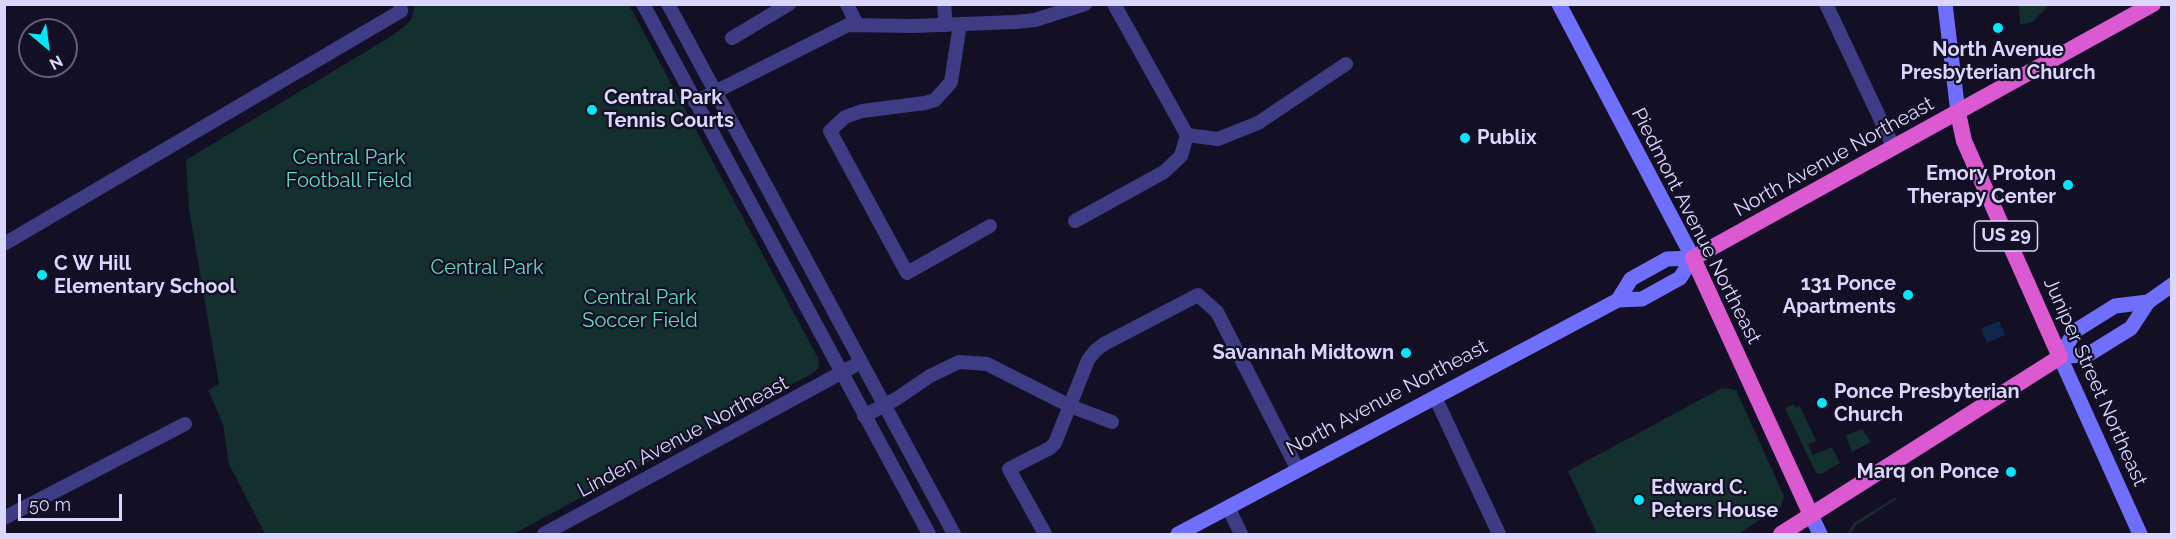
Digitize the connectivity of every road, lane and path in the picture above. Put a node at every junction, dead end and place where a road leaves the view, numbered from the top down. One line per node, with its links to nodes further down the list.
1 (400, 4): 24 (street)
2 (643, 4): 18 (street)
3 (668, 4): 17 (street)
4 (789, 4): 15 (street)
5 (847, 4): 13 (street)
6 (944, 4): 14 (street)
7 (1085, 4): 14 (street)
8 (1114, 4): 20 (street)
9 (1559, 4): 25 (main road, Piedmont Avenue Northeast)
10 (1826, 4): 21 (street)
11 (1945, 4): 19 (main road)
12 (2153, 4): 19 (highway, North Avenue Northeast)
13 (857, 25): 14 (street); 17 (street)
14 (953, 25): 23 (street)
15 (732, 38)
16 (1346, 64): 20 (street)
17 (715, 92): 18 (street); 30 (street)
18 (695, 102): 31 (street)
19 (1958, 113): 21 (highway, North Avenue Northeast); 29 (highway, Juniper Street Northeast / US 29)
20 (1187, 135): 22 (street)
21 (1894, 148): 25 (highway, North Avenue Northeast)
22 (1075, 221)
23 (990, 226)
24 (4, 244)
25 (1693, 258): 27 (main road, North Avenue Northeast); 27 (main road, North Avenue Northeast); 40 (highway, Piedmont Avenue Northeast)
26 (2172, 285): 28 (main road)
27 (1618, 300): 32 (main road, North Avenue Northeast)
28 (2148, 302): 29 (main road); 29 (main road)
29 (2060, 357): 40 (highway); 51 (main road, Juniper Street Northeast)
30 (861, 362): 31 (street, Linden Avenue Northeast); 33 (street)
31 (841, 373): 35 (street); 42 (street, Linden Avenue Northeast)
32 (1435, 397): 38 (main road, North Avenue Northeast); 48 (street)
33 (884, 406): 34 (street); 35 (street); 44 (street)
34 (1070, 406): 36 (street); 38 (street); 45 (street)
35 (864, 416): 43 (street)
36 (1112, 422)
37 (185, 424): 41 (street)
38 (1298, 470): 39 (main road, North Avenue Northeast)
39 (1228, 507): 46 (main road, North Avenue Northeast); 47 (street)
40 (1811, 515): 49 (highway); 50 (main road, Piedmont Avenue Northeast)
41 (4, 518)
42 (544, 534)
43 (929, 534)
44 (954, 534)
45 (1045, 534)
46 (1178, 534)
47 (1241, 534)
48 (1499, 534)
49 (1781, 534)
50 (1820, 534)
51 (2140, 534)

